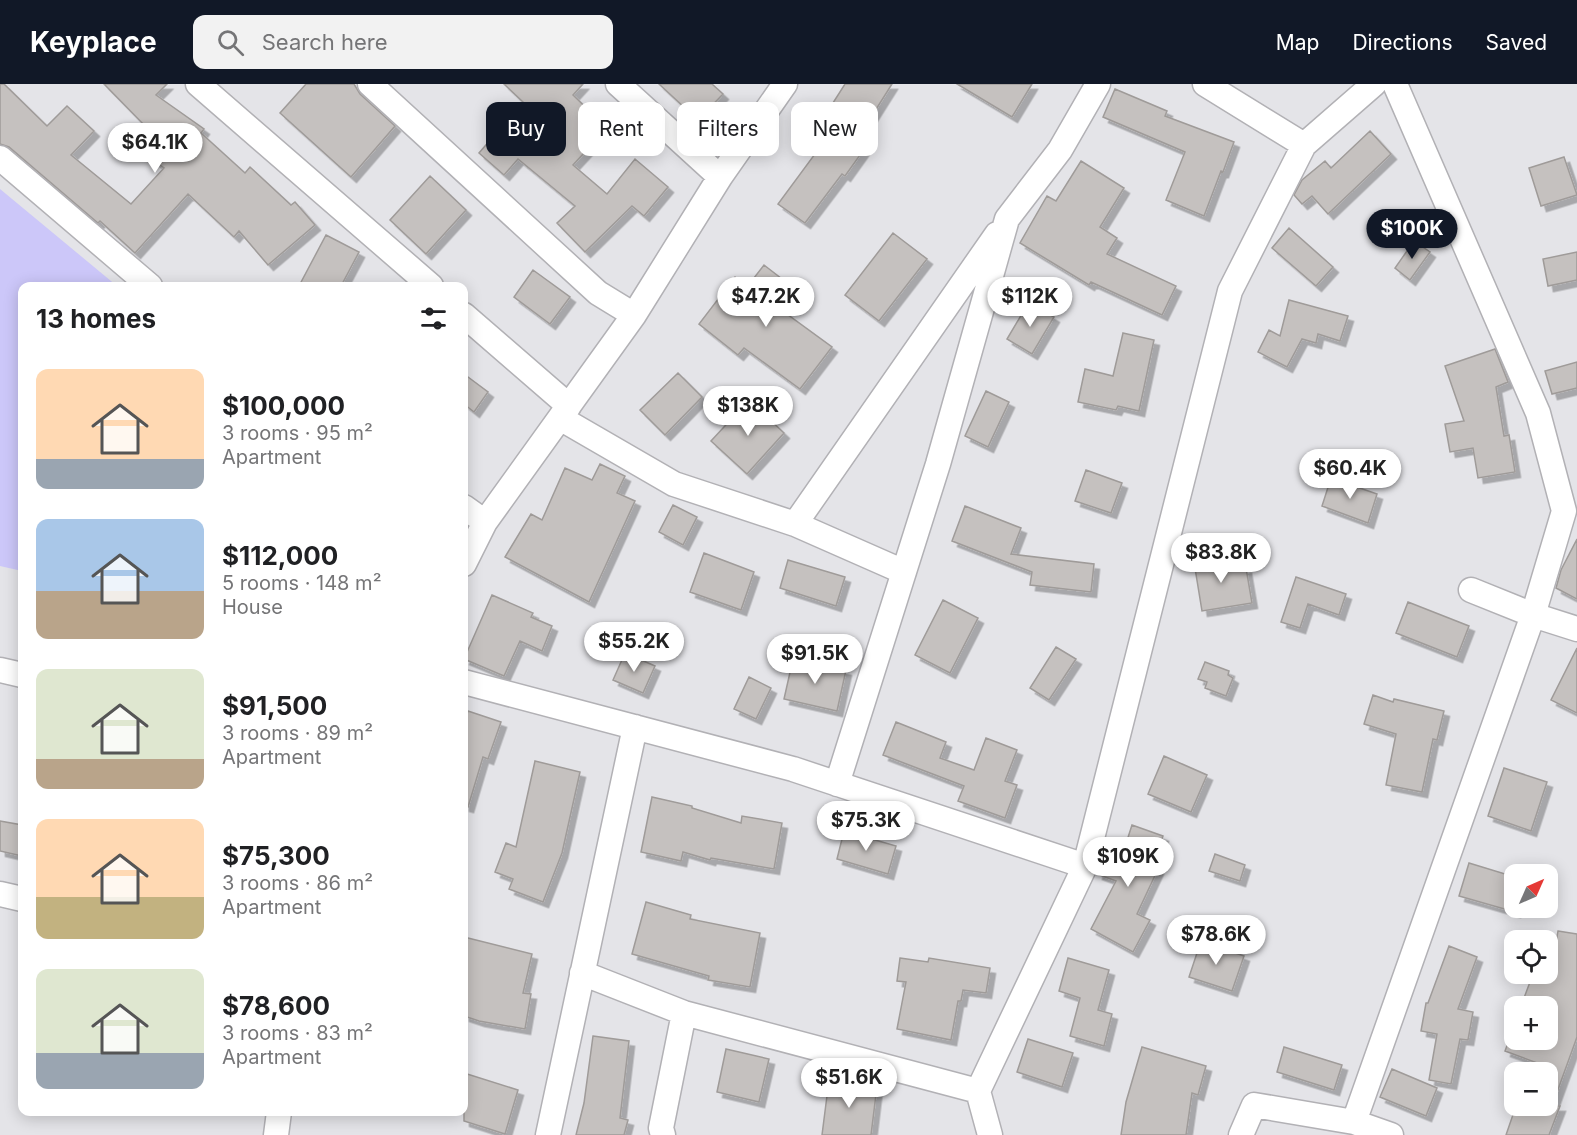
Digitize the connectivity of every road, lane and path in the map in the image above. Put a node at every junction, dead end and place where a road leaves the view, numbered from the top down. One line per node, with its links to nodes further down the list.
1 (198, 84): 14 (street)
2 (370, 84): 15 (street)
3 (618, 84): 11 (street)
4 (785, 84): 11 (street)
5 (1098, 84): 12 (street)
6 (1204, 84): 9 (street)
7 (1374, 84): 9 (street)
8 (1395, 84): 24 (street)
9 (1304, 145): 31 (street)
10 (0, 158): 13 (street)
11 (720, 177): 15 (street)
12 (1007, 219): 20 (street); 22 (street)
13 (145, 282)
14 (426, 282)
15 (634, 315): 17 (street)
16 (468, 319): 17 (street)
17 (565, 412): 19 (street); 20 (street)
18 (468, 510): 19 (street)
19 (485, 522): 21 (street)
20 (795, 524): 22 (street)
21 (468, 556)
22 (904, 572): 30 (street)
23 (1471, 590): 24 (street)
24 (1533, 615): 25 (street); 38 (street)
25 (1577, 629)
26 (0, 670): 27 (street)
27 (18, 674)
28 (468, 683): 29 (street)
29 (635, 727): 30 (street); 34 (street)
30 (837, 784): 31 (street)
31 (1085, 866): 36 (street)
32 (0, 894): 33 (street)
33 (18, 898)
34 (582, 973): 35 (street); 40 (street)
35 (684, 1013): 36 (street); 41 (street)
36 (978, 1091): 42 (street)
37 (278, 1116): 39 (street)
38 (1354, 1122): 43 (street); 44 (street)
39 (276, 1135)
40 (548, 1135)
41 (663, 1135)
42 (990, 1135)
43 (1241, 1135)
44 (1392, 1135)

